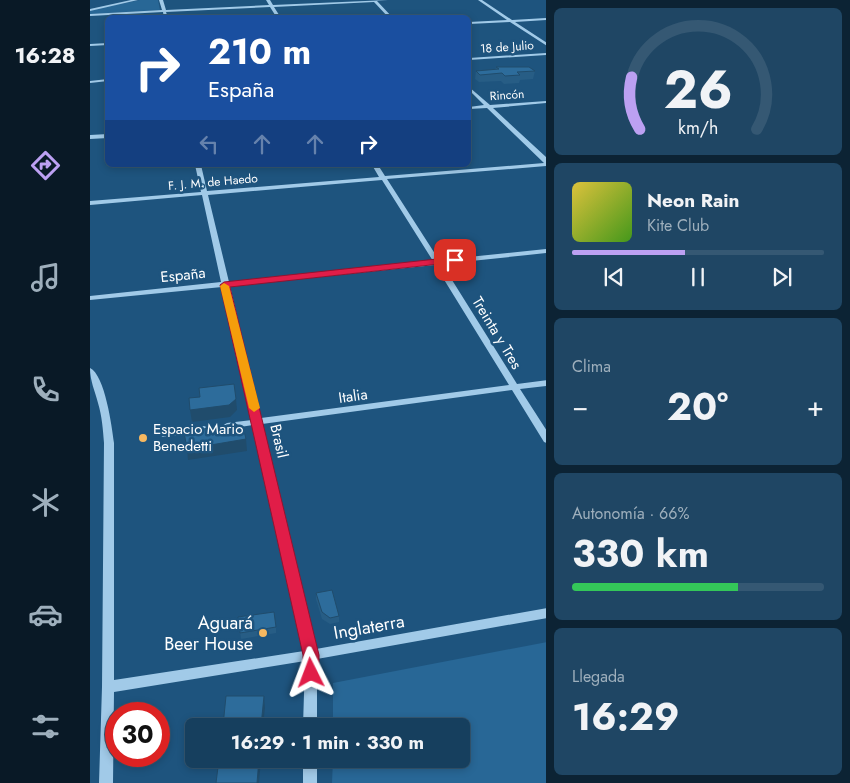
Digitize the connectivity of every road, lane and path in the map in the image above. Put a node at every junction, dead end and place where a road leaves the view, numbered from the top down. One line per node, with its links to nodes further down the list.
1 (136, 0): 8 (street)
2 (161, 0): 9 (street)
3 (268, 0): 7 (street)
4 (374, 0): 5 (street); 7 (street); 13 (street)
5 (386, 0)
6 (480, 0): 15 (street)
7 (272, 6): 9 (street); 12 (street)
8 (90, 10)
9 (164, 11): 10 (street); 11 (street)
10 (90, 15)
11 (165, 15)
12 (277, 15)
13 (389, 15)
14 (546, 19): 15 (street)
15 (511, 21): 16 (street); 19 (street)
16 (471, 23)
17 (105, 44): 18 (street)
18 (90, 45)
19 (546, 45)
20 (546, 54): 21 (street, 18 de Julio)
21 (471, 59)
22 (105, 82): 23 (street)
23 (90, 83)
24 (471, 90): 26 (street)
25 (546, 102): 26 (street, Rincón)
26 (489, 106): 27 (street, Rincón); 32 (street)
27 (471, 108)
28 (105, 132): 29 (street)
29 (90, 133)
30 (105, 136): 31 (street)
31 (90, 137)
32 (546, 163): 35 (street, F. J. M. de Haedo)
33 (198, 167): 36 (street, Brasil)
34 (376, 167): 35 (street, Treinta y Tres)
35 (384, 178): 36 (street, F. J. M. de Haedo); 39 (street, Treinta y Tres)
36 (205, 194): 37 (street, F. J. M. de Haedo); 40 (street, Brasil)
37 (90, 203)
38 (546, 251): 39 (street, España)
39 (437, 262): 40 (street, España); 44 (street, Treinta y Tres)
40 (224, 285): 41 (street, España); 45 (street, Brasil)
41 (90, 298)
42 (90, 371): 50 (street)
43 (546, 383): 44 (street, Italia)
44 (514, 388): 45 (street, Italia); 47 (street, Treinta y Tres)
45 (258, 423): 46 (street, Italia); 49 (street, Brasil)
46 (163, 434)
47 (546, 440)
48 (546, 613): 49 (street, Inglaterra)
49 (311, 655): 50 (street, Inglaterra); 51 (street, Brasil)
50 (108, 687): 53 (street)
51 (310, 718)
52 (310, 768): 54 (street)
53 (106, 783)
54 (310, 783)

